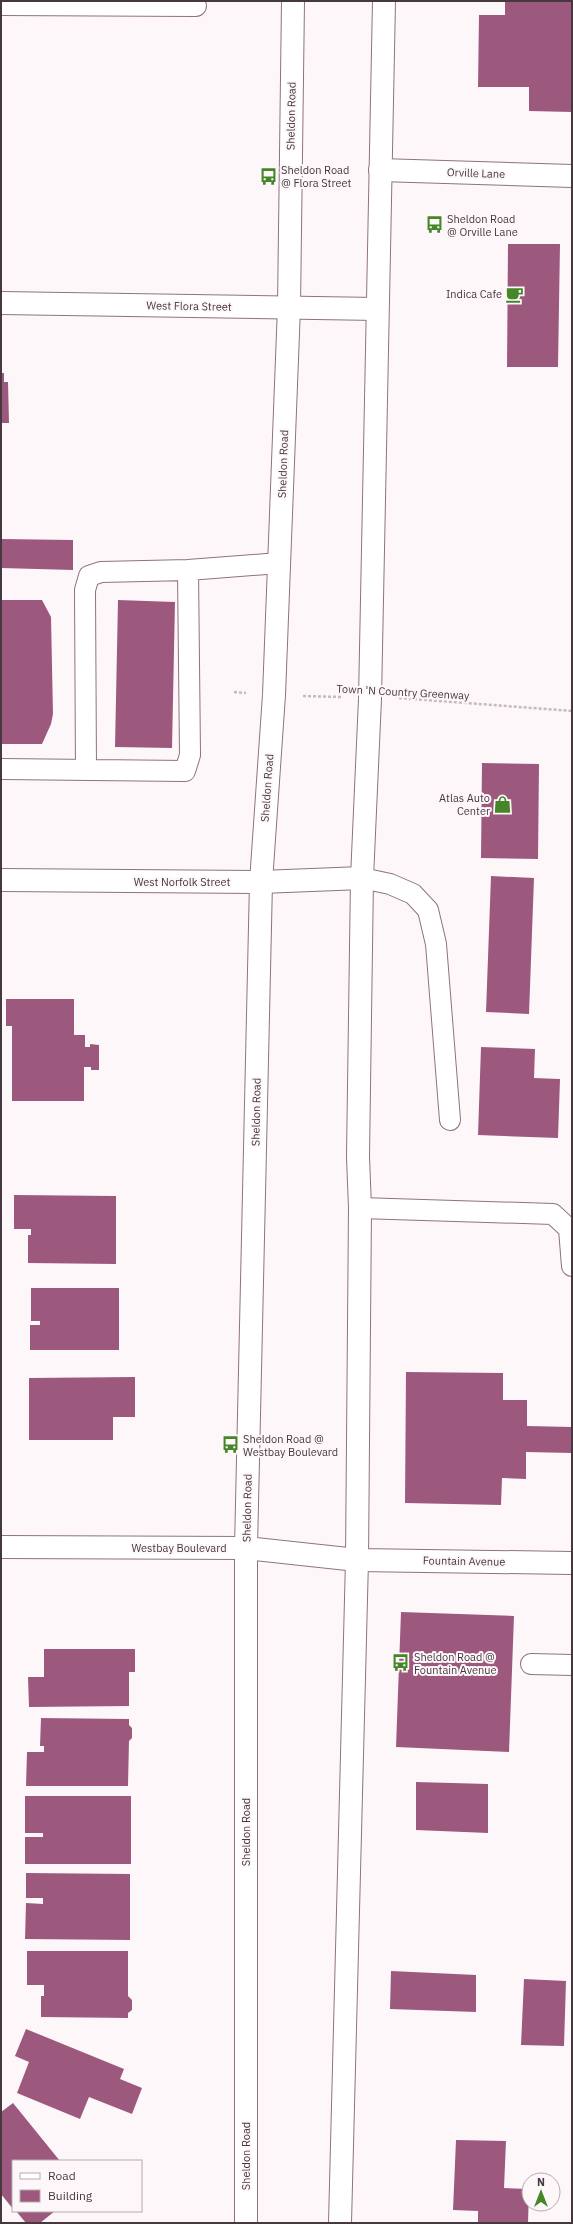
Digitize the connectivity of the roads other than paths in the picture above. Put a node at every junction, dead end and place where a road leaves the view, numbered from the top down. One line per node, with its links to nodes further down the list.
1 (292, 1): 8 (main road, Sheldon Road)
2 (384, 1): 5 (main road)
3 (1, 5): 4 (lane)
4 (196, 6)
5 (380, 170): 6 (main road, Orville Lane); 9 (main road)
6 (572, 176)
7 (1, 303): 8 (main road, West Flora Street)
8 (289, 307): 9 (main road, West Flora Street); 10 (main road, Sheldon Road)
9 (377, 309): 14 (main road)
10 (279, 563): 11 (lane); 16 (main road, Sheldon Road)
11 (188, 570): 13 (lane); 13 (lane)
12 (1, 769): 13 (lane)
13 (86, 770)
14 (362, 878): 16 (main road, West Norfolk Street); 17 (lane); 18 (main road)
15 (1, 880): 16 (main road, West Norfolk Street)
16 (261, 882): 21 (main road, Sheldon Road)
17 (450, 1120)
18 (360, 1208): 19 (lane); 22 (main road)
19 (572, 1266)
20 (1, 1547): 21 (main road, Westbay Boulevard)
21 (246, 1548): 22 (main road, Westbay Boulevard); 26 (main road, Sheldon Road)
22 (356, 1560): 23 (main road, Fountain Avenue); 27 (main road)
23 (572, 1563)
24 (531, 1664): 25 (lane)
25 (572, 1665)
26 (246, 2223)
27 (340, 2223)

